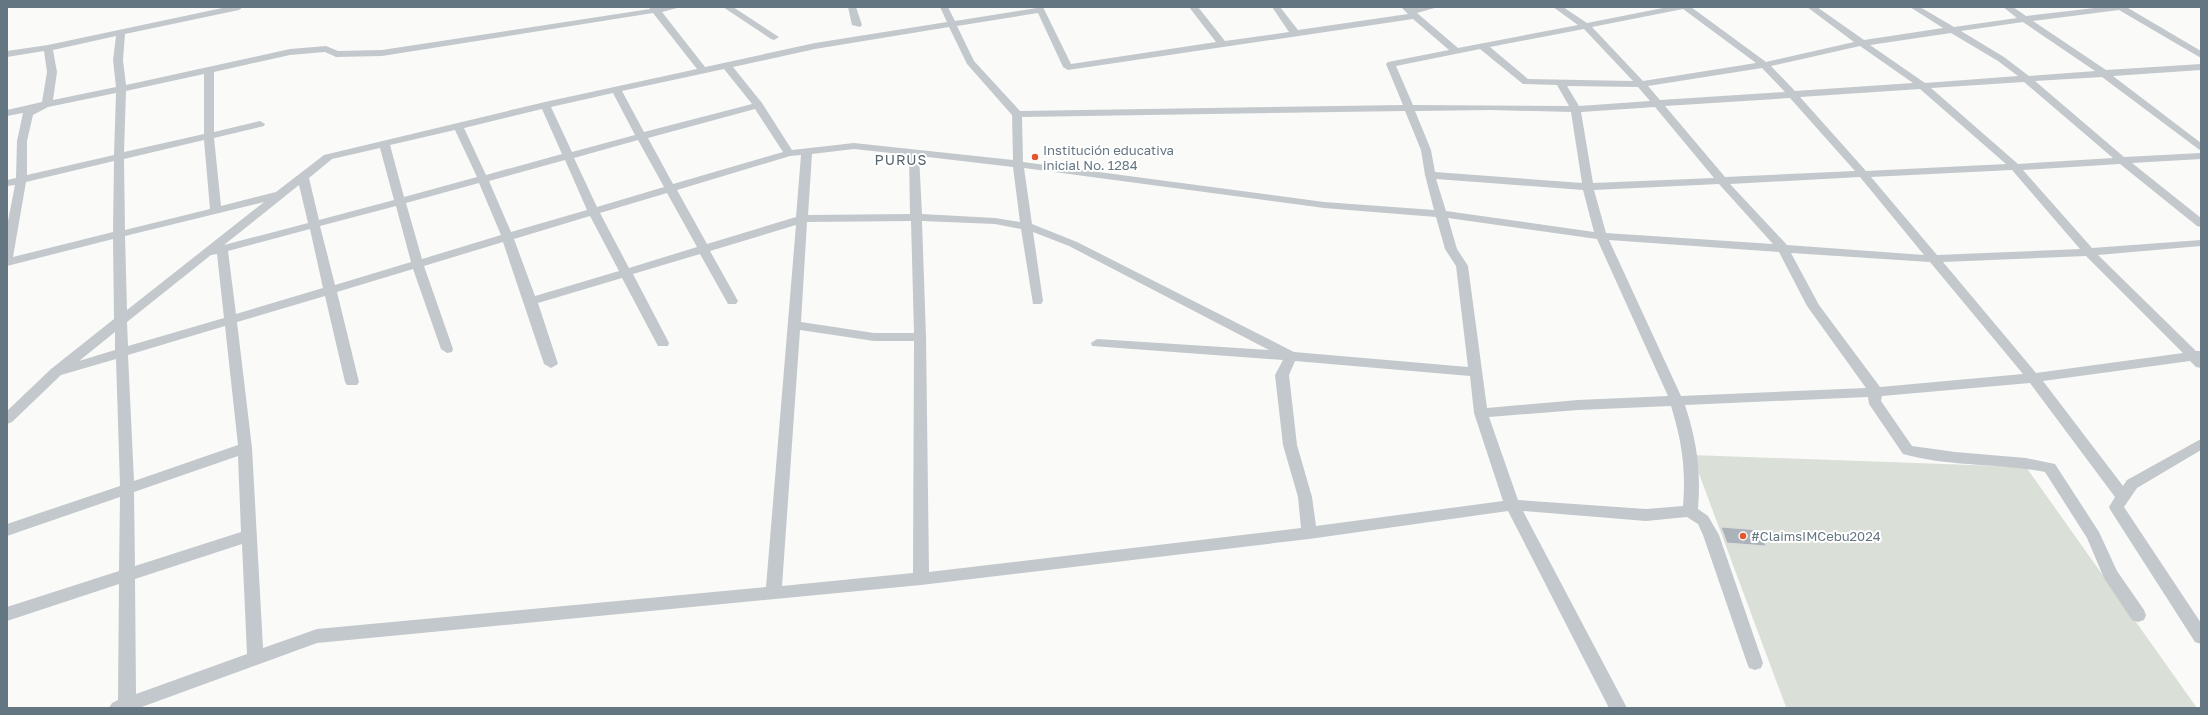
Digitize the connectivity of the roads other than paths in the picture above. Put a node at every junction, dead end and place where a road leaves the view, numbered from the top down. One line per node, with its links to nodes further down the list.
1 (239, 7): 24 (street)
2 (677, 7): 17 (street)
3 (727, 7): 26 (street)
4 (852, 7): 21 (street)
5 (944, 7): 20 (street)
6 (1192, 7): 28 (street)
7 (1276, 7): 25 (street)
8 (1434, 7): 18 (street)
9 (1557, 7): 22 (street)
10 (1682, 7): 22 (street)
11 (1686, 7): 34 (street)
12 (1811, 7): 27 (street)
13 (1914, 7): 23 (street)
14 (2007, 7): 19 (street)
15 (2122, 7): 19 (street); 33 (street)
16 (1040, 8): 20 (street); 28 (street)
17 (654, 9): 37 (street); 38 (street)
18 (1410, 11): 25 (street); 31 (street)
19 (2025, 19): 23 (street); 39 (street)
20 (952, 24): 35 (street); 54 (street)
21 (857, 25)
22 (1586, 26): 29 (street); 42 (street)
23 (1952, 29): 27 (street); 40 (street)
24 (121, 32): 30 (street); 44 (street)
25 (1295, 33): 28 (street)
26 (774, 37)
27 (1862, 43): 34 (street); 43 (street)
28 (1222, 44)
29 (1482, 46): 31 (street); 41 (street)
30 (48, 48): 32 (street); 48 (street)
31 (1456, 51): 51 (street)
32 (7, 54)
33 (2201, 55)
34 (1764, 65): 42 (street); 46 (street)
35 (727, 66): 38 (street); 50 (street)
36 (2201, 67): 39 (street)
37 (209, 71): 44 (street); 57 (street)
38 (703, 71): 45 (street)
39 (2105, 74): 40 (street); 60 (street)
40 (2027, 79): 43 (street); 67 (street)
41 (1561, 83): 42 (street); 52 (street)
42 (1641, 84): 47 (street)
43 (1924, 86): 46 (street); 69 (street)
44 (121, 88): 48 (street); 64 (street)
45 (616, 90): 49 (street); 58 (street)
46 (1792, 94): 47 (street); 70 (street)
47 (1656, 103): 52 (street); 75 (street)
48 (47, 104): 53 (street); 73 (street)
49 (545, 105): 56 (street); 65 (street)
50 (758, 105): 58 (street); 63 (street)
51 (1410, 108): 52 (street); 54 (street); 71 (street)
52 (1575, 109): 77 (street)
53 (7, 113)
54 (1017, 114): 68 (street)
55 (260, 124): 57 (street)
56 (458, 126): 59 (street); 74 (street)
57 (209, 136): 64 (street); 81 (street)
58 (643, 136): 65 (street); 78 (street)
59 (384, 143): 72 (street); 80 (street)
60 (2201, 148)
61 (807, 151): 62 (street); 63 (street); 85 (street)
62 (914, 152): 68 (street); 84 (street)
63 (789, 153): 78 (street)
64 (120, 156): 73 (street); 89 (street)
65 (568, 156): 74 (street); 82 (street)
66 (2201, 156): 67 (street)
67 (2120, 159): 69 (street); 87 (street)
68 (1018, 164): 83 (street); 88 (street)
69 (2014, 167): 70 (street); 97 (street)
70 (1863, 174): 75 (street); 99 (street)
71 (1430, 175): 77 (street); 83 (street)
72 (303, 177): 79 (street); 86 (street)
73 (21, 179): 76 (street); 98 (street)
74 (484, 179): 80 (street); 91 (street)
75 (1722, 181): 77 (street); 93 (street)
76 (7, 182)
77 (1588, 187): 90 (street)
78 (671, 189): 82 (street); 95 (street)
79 (283, 194): 81 (street); 96 (street)
80 (400, 202): 86 (street); 101 (street)
81 (216, 210): 89 (street)
82 (593, 211): 91 (street); 102 (street)
83 (1441, 214): 90 (street); 119 (street)
84 (917, 217): 85 (street); 88 (street); 110 (street)
85 (802, 219): 95 (street); 109 (street)
86 (314, 224): 94 (street); 103 (street)
87 (2201, 224)
88 (1027, 226): 106 (street); 115 (street)
89 (119, 234): 100 (street); 107 (street)
90 (1601, 236): 93 (street); 123 (street)
91 (507, 237): 101 (street); 104 (street)
92 (2201, 244): 97 (street)
93 (1783, 248): 99 (street); 122 (street)
94 (222, 250): 96 (street); 108 (street)
95 (704, 250): 102 (street); 105 (street)
96 (208, 252): 107 (street)
97 (2089, 252): 99 (street); 116 (street)
98 (7, 258)
99 (1933, 258): 120 (street)
100 (7, 262)
101 (417, 263): 103 (street); 113 (street)
102 (626, 273): 104 (street); 111 (street)
103 (329, 291): 108 (street); 121 (street)
104 (532, 301): 117 (street)
105 (732, 301)
106 (1037, 301)
107 (122, 320): 114 (street); 118 (street)
108 (229, 321): 114 (street); 126 (street)
109 (795, 325): 110 (street); 137 (street)
110 (920, 336): 136 (street)
111 (663, 343)
112 (1097, 343): 115 (street)
113 (447, 349)
114 (122, 353): 118 (street); 128 (street)
115 (1291, 356): 119 (street); 133 (street)
116 (2198, 358): 120 (street)
117 (551, 364)
118 (56, 372): 125 (street)
119 (1476, 372): 124 (street)
120 (2033, 378): 122 (street); 129 (street)
121 (352, 382)
122 (1876, 392): 123 (street); 139 (street)
123 (1677, 401): 124 (street); 131 (street)
124 (1481, 413): 130 (street)
125 (7, 419)
126 (245, 448): 128 (street); 134 (street)
127 (2199, 448): 129 (street)
128 (127, 488): 132 (street); 135 (street)
129 (2122, 497): 140 (street)
130 (1512, 505): 131 (street); 133 (street); 144 (street)
131 (1690, 511): 142 (street)
132 (7, 530)
133 (1309, 533): 136 (street)
134 (250, 535): 135 (street); 141 (street)
135 (127, 575): 138 (street); 143 (street)
136 (921, 579): 137 (street)
137 (774, 592): 141 (street)
138 (7, 614)
139 (2138, 615)
140 (2201, 637)
141 (256, 658): 143 (street)
142 (1755, 663)
143 (123, 706)
144 (1618, 708)

